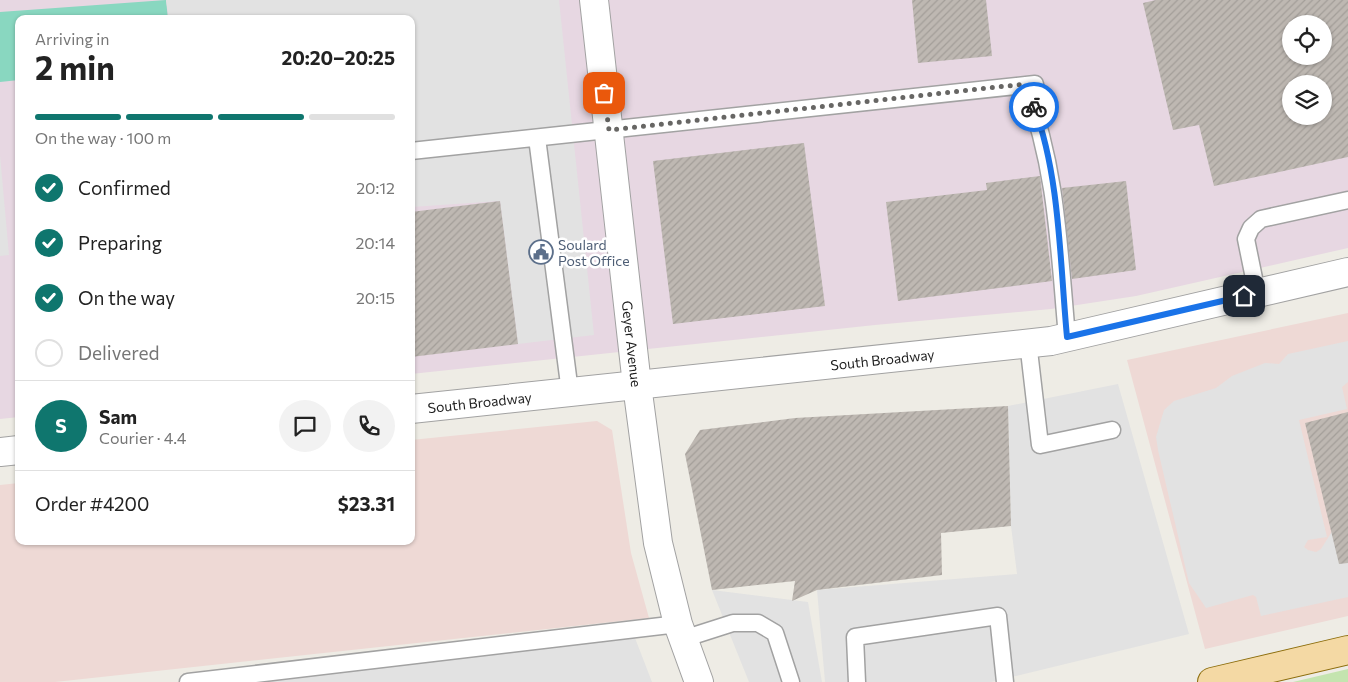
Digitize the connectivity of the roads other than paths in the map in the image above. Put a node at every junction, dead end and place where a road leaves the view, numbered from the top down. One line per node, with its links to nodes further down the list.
1 (594, 0): 2 (street, Geyer Avenue)
2 (609, 130): 3 (lane); 8 (lane); 10 (street, Geyer Avenue)
3 (537, 138): 4 (lane); 11 (lane)
4 (415, 151)
5 (1348, 200): 7 (lane)
6 (1348, 272): 7 (street, South Broadway)
7 (1257, 293): 8 (street, South Broadway)
8 (1067, 337): 9 (street, South Broadway)
9 (1028, 342): 10 (street, South Broadway); 13 (lane)
10 (637, 385): 11 (street, South Broadway); 16 (street, Geyer Avenue)
11 (570, 392): 12 (street, South Broadway)
12 (415, 409)
13 (1112, 430)
14 (15, 450): 15 (street)
15 (0, 452)
16 (680, 631): 18 (lane); 19 (street, Geyer Avenue); 20 (lane)
17 (1348, 650): 23 (main road)
18 (191, 682)
19 (699, 682)
20 (791, 682)
21 (857, 682): 22 (lane)
22 (1004, 682)
23 (1212, 682)

